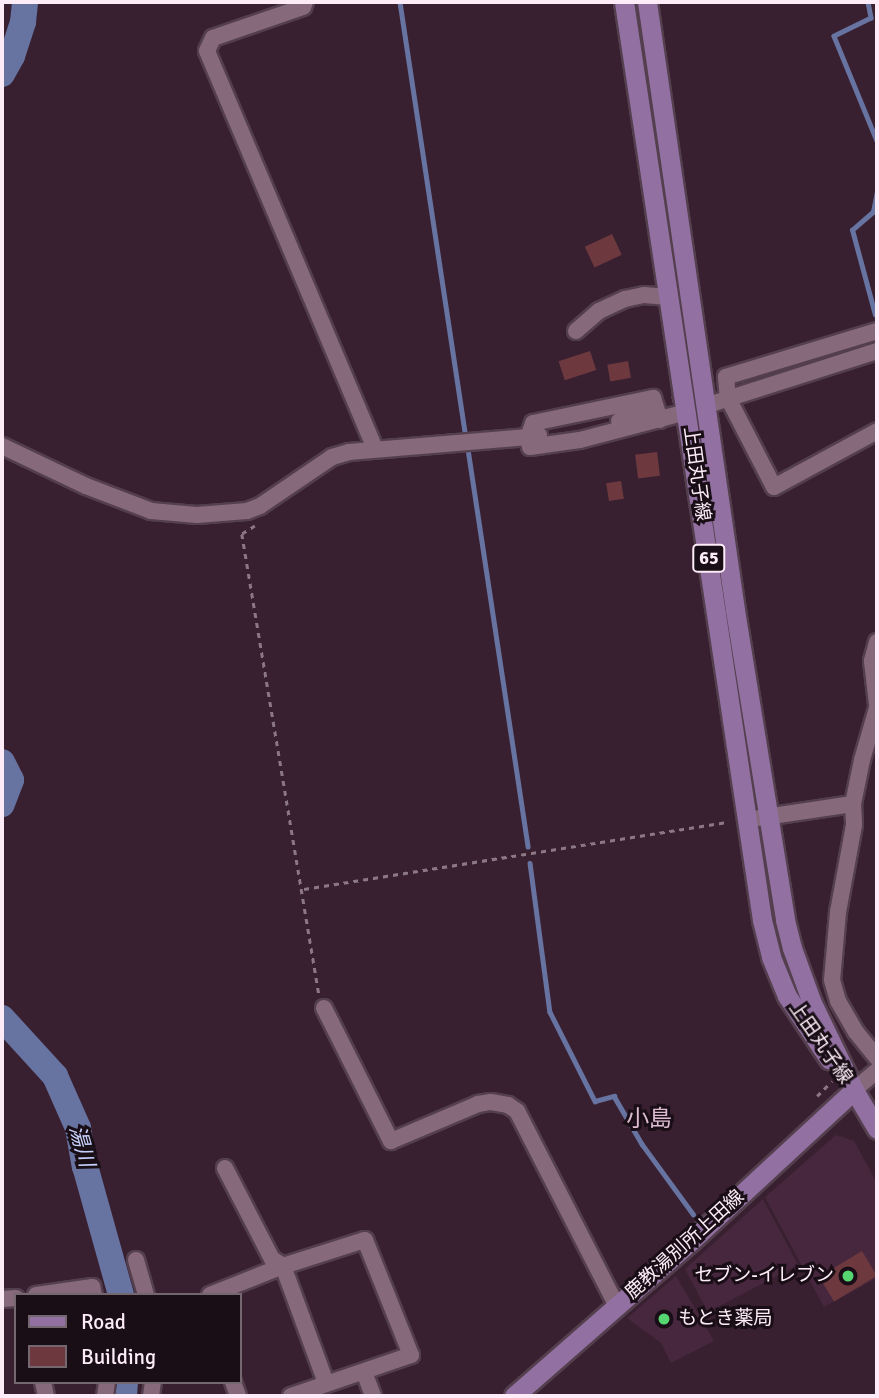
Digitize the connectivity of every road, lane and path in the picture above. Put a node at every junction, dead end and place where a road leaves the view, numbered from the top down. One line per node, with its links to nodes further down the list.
1 (305, 2): 16 (street)
2 (624, 2): 4 (main road, 上田丸子線 / 65)
3 (647, 2): 11 (main road, 上田丸子線 / 65)
4 (668, 297): 5 (street); 11 (main road, 上田丸子線 / 65)
5 (576, 331)
6 (877, 331): 10 (street)
7 (877, 340): 9 (street)
8 (877, 351): 10 (street)
9 (744, 382)
10 (728, 398): 11 (street); 13 (street)
11 (696, 409): 12 (street); 22 (main road, 上田丸子線 / 65); 23 (main road, 上田丸子線 / 65)
12 (655, 416): 14 (street); 14 (street)
13 (877, 431)
14 (528, 437): 16 (street)
15 (2, 446): 16 (street)
16 (375, 449)
17 (262, 521): 24 (path)
18 (877, 642): 19 (street)
19 (877, 706): 20 (street)
20 (869, 760): 21 (street)
21 (853, 804): 22 (street); 26 (street)
22 (770, 816): 23 (street); 28 (main road, 上田丸子線 / 65)
23 (747, 820): 24 (path); 28 (main road, 上田丸子線 / 65)
24 (304, 889): 25 (path)
25 (324, 1008): 37 (street)
26 (877, 1058)
27 (877, 1071): 28 (street)
28 (854, 1090): 29 (main road, 上田丸子線 / 65); 37 (main road, 鹿教湯別所上田線)
29 (877, 1129)
30 (225, 1168): 32 (street)
31 (136, 1260): 35 (street)
32 (283, 1266): 36 (street); 38 (street); 39 (street)
33 (50, 1293): 34 (street)
34 (94, 1293)
35 (145, 1293)
36 (215, 1293)
37 (617, 1306): 42 (main road, 鹿教湯別所上田線)
38 (364, 1372): 39 (street); 41 (street)
39 (326, 1383): 40 (street)
40 (291, 1396)
41 (373, 1396)
42 (514, 1396)

